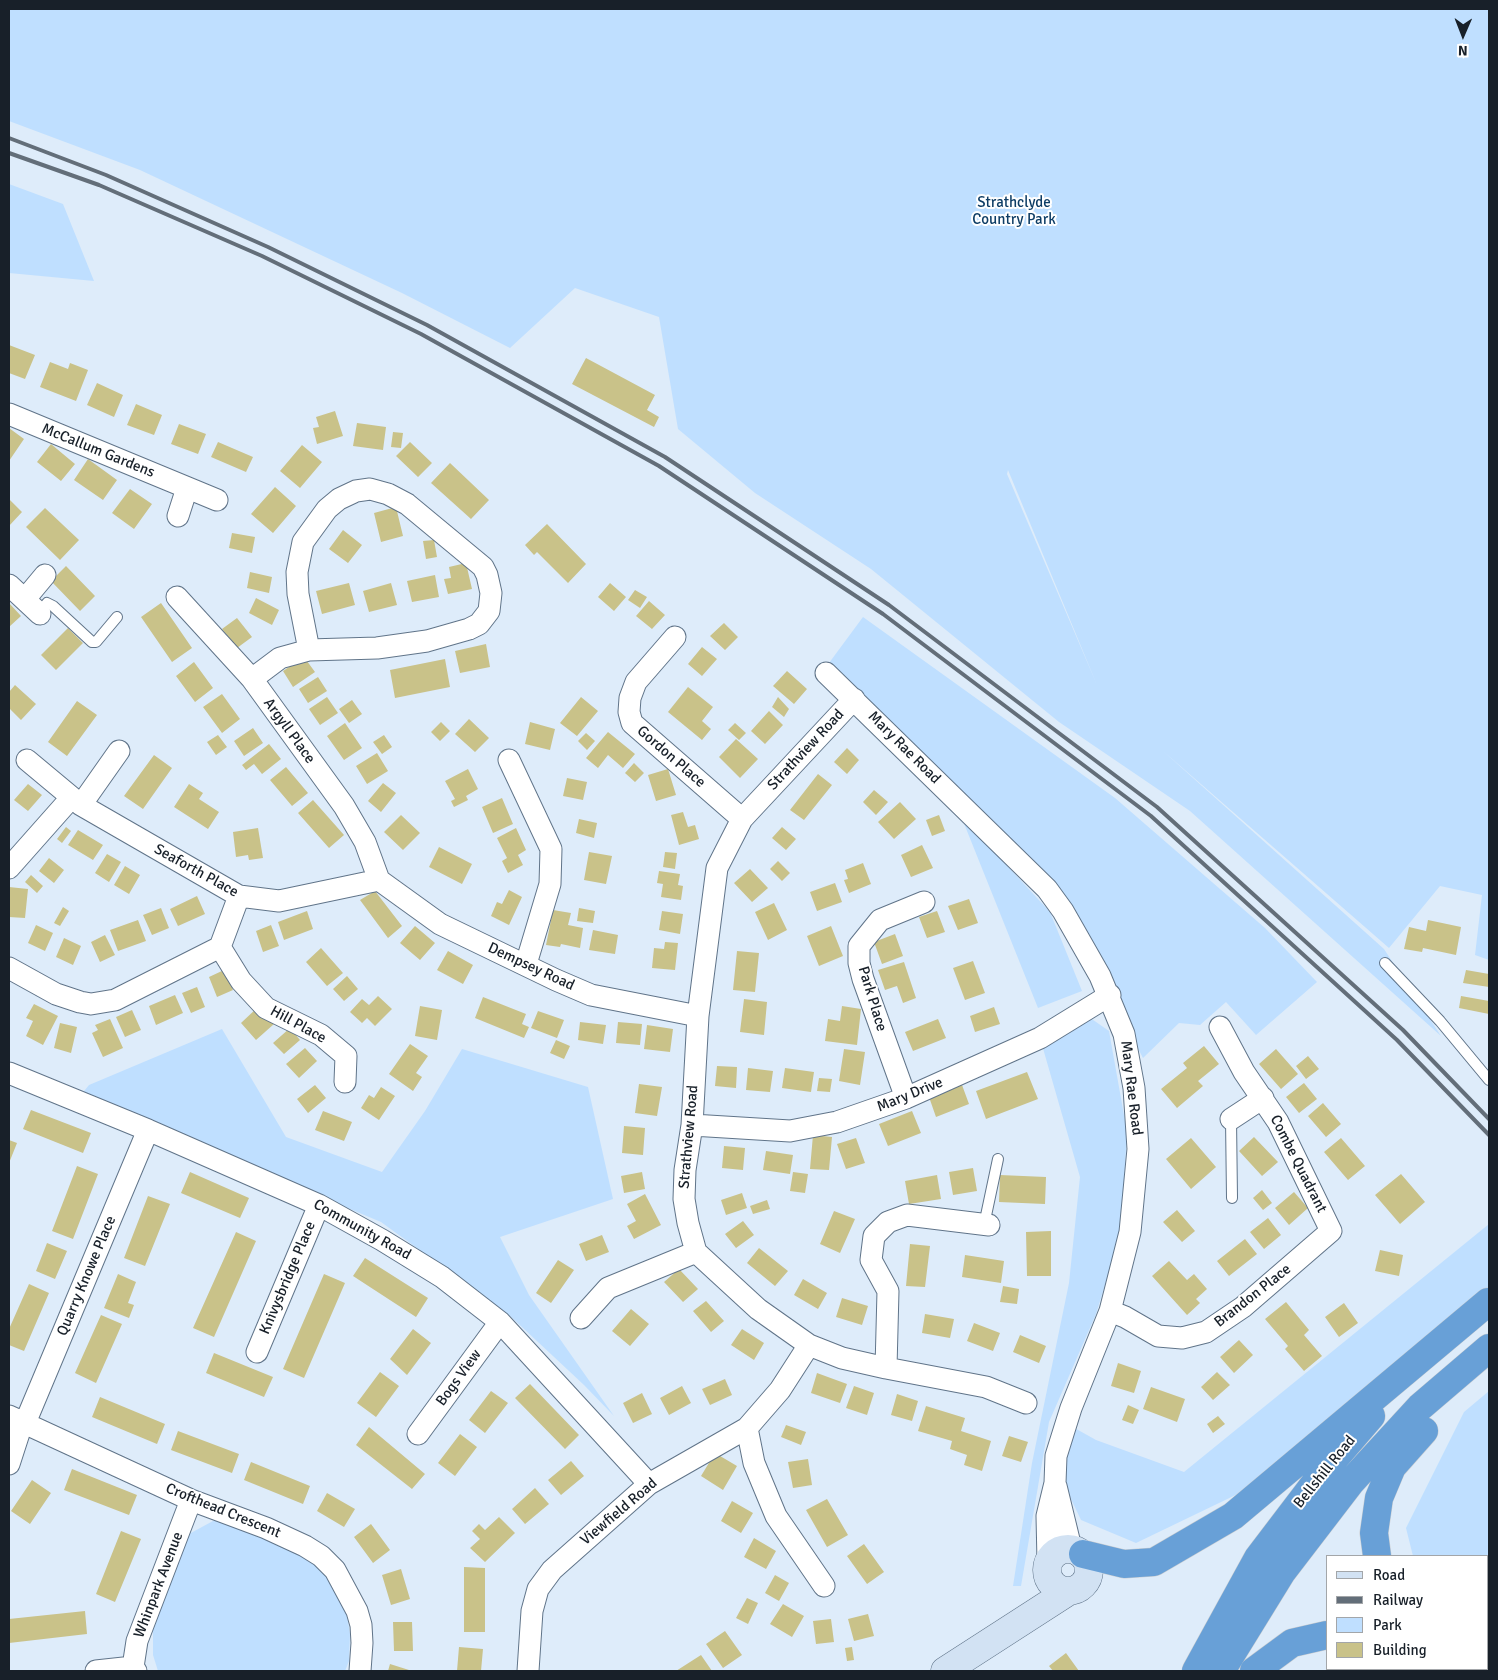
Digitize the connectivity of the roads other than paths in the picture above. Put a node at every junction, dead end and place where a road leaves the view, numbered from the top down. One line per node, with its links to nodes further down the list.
1 (9, 414): 2 (street, McCallum Gardens)
2 (187, 488): 3 (street, McCallum Gardens); 4 (street)
3 (217, 500)
4 (178, 516)
5 (45, 575): 8 (street)
6 (9, 585): 8 (street)
7 (177, 597): 13 (street, Argyll Place)
8 (35, 608): 9 (lane)
9 (117, 617)
10 (675, 637): 19 (street, Gordon Place)
11 (309, 650): 11 (street); 13 (street)
12 (826, 673): 14 (street, Mary Rae Road)
13 (252, 679): 21 (street, Argyll Place)
14 (854, 699): 19 (street, Strathview Road); 28 (street, Mary Rae Road)
15 (119, 751): 18 (street)
16 (27, 760): 18 (street, Seaforth Place)
17 (509, 760): 26 (street)
18 (76, 802): 20 (street); 22 (street, Seaforth Place)
19 (742, 819): 29 (street, Strathview Road)
20 (9, 868)
21 (380, 880): 22 (street, Seaforth Place); 26 (street, Dempsey Road)
22 (239, 896): 24 (street)
23 (924, 902): 34 (street, Park Place)
24 (220, 947): 27 (street); 33 (street, Hill Place)
25 (1385, 963): 32 (lane)
26 (526, 964): 29 (street, Dempsey Road)
27 (9, 968)
28 (1110, 995): 34 (street, Mary Drive); 46 (street, Mary Rae Road)
29 (698, 1016): 37 (street, Strathview Road)
30 (1220, 1027): 35 (street, Combe Quadrant)
31 (9, 1073): 38 (street, Community Road)
32 (1489, 1080)
33 (344, 1082)
34 (906, 1098): 37 (street, Mary Drive)
35 (1262, 1098): 36 (street, Combe Quadrant); 43 (street, Combe Quadrant)
36 (1231, 1119): 40 (lane)
37 (692, 1125): 44 (street, Strathview Road)
38 (148, 1130): 41 (street, Community Road); 54 (street, Quarry Knowe Place)
39 (998, 1159): 42 (lane)
40 (1232, 1198)
41 (320, 1205): 48 (street, Community Road); 51 (street, Knivysbridge Place)
42 (986, 1225): 52 (street)
43 (1331, 1231): 46 (street, Brandon Place)
44 (696, 1252): 47 (street); 49 (street)
45 (1489, 1302): 61 (highway); 72 (highway, Bellshill Road)
46 (1110, 1311): 61 (street, Mary Rae Road)
47 (581, 1318)
48 (500, 1322): 56 (street, Bogs View); 58 (street, Community Road)
49 (808, 1345): 52 (street); 55 (street, Viewfield Road)
50 (1489, 1349): 60 (highway); 73 (highway, Bellshill Road)
51 (258, 1352)
52 (886, 1368): 53 (street)
53 (1026, 1403)
54 (17, 1419): 57 (street, Quarry Knowe Place); 59 (street, Crofthead Crescent)
55 (746, 1428): 58 (street, Viewfield Road); 62 (street)
56 (418, 1434)
57 (9, 1464)
58 (649, 1484): 70 (street, Viewfield Road)
59 (191, 1500): 67 (street, Whinpark Avenue); 69 (street, Crofthead Crescent)
60 (1377, 1555)
61 (1062, 1558): 63 (main road); 63 (main road); 64 (main road)
62 (824, 1586)
63 (1069, 1591): 64 (main road)
64 (1030, 1616): 66 (main road)
65 (1326, 1634): 74 (highway)
66 (972, 1664): 71 (main road)
67 (134, 1669): 68 (street)
68 (96, 1671)
69 (360, 1671)
70 (528, 1671)
71 (945, 1671)
72 (1196, 1671)
73 (1221, 1671)
74 (1254, 1671)

